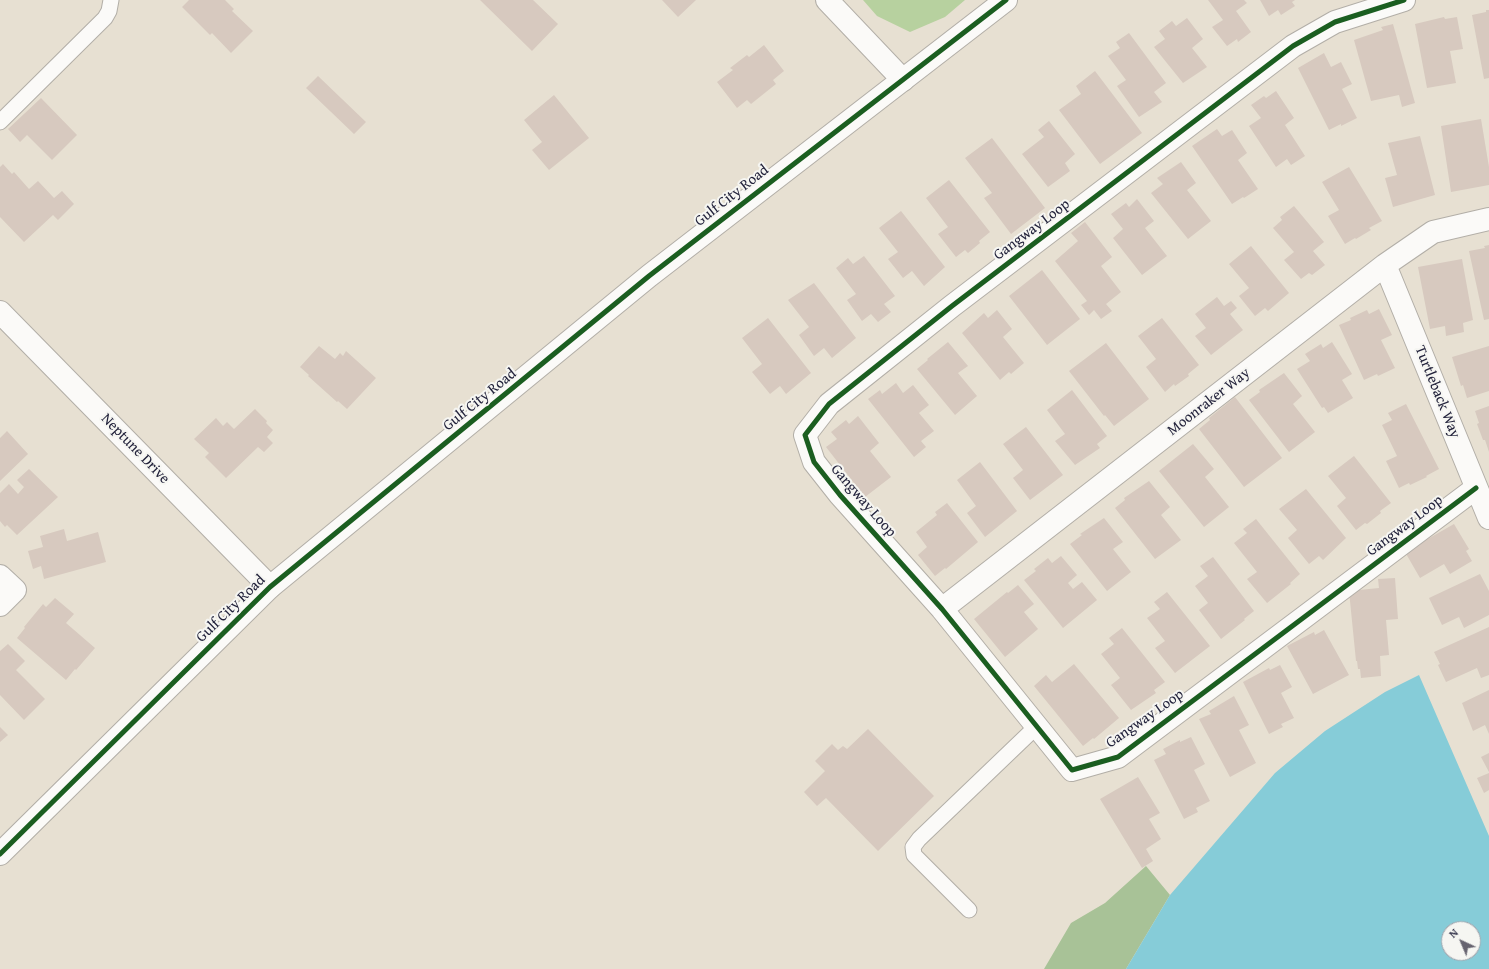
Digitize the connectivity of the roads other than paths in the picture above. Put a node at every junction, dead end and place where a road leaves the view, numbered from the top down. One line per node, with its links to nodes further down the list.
1 (111, 0): 6 (lane)
2 (827, 0): 5 (street)
3 (1006, 0): 5 (street, Gulf City Road)
4 (1404, 0): 15 (street, Gangway Loop)
5 (903, 80): 13 (street, Gulf City Road)
6 (0, 122)
7 (1489, 219): 8 (street, Moonraker Way)
8 (1385, 265): 10 (street, Turtleback Way); 15 (street, Moonraker Way)
9 (0, 312): 13 (street, Neptune Drive)
10 (1476, 488): 11 (street, Turtleback Way); 16 (street, Gangway Loop)
11 (1489, 518)
12 (0, 576): 14 (street)
13 (270, 587): 17 (street, Gulf City Road)
14 (0, 605)
15 (942, 609): 16 (street, Gangway Loop)
16 (1037, 726): 18 (lane)
17 (0, 854)
18 (969, 910)

